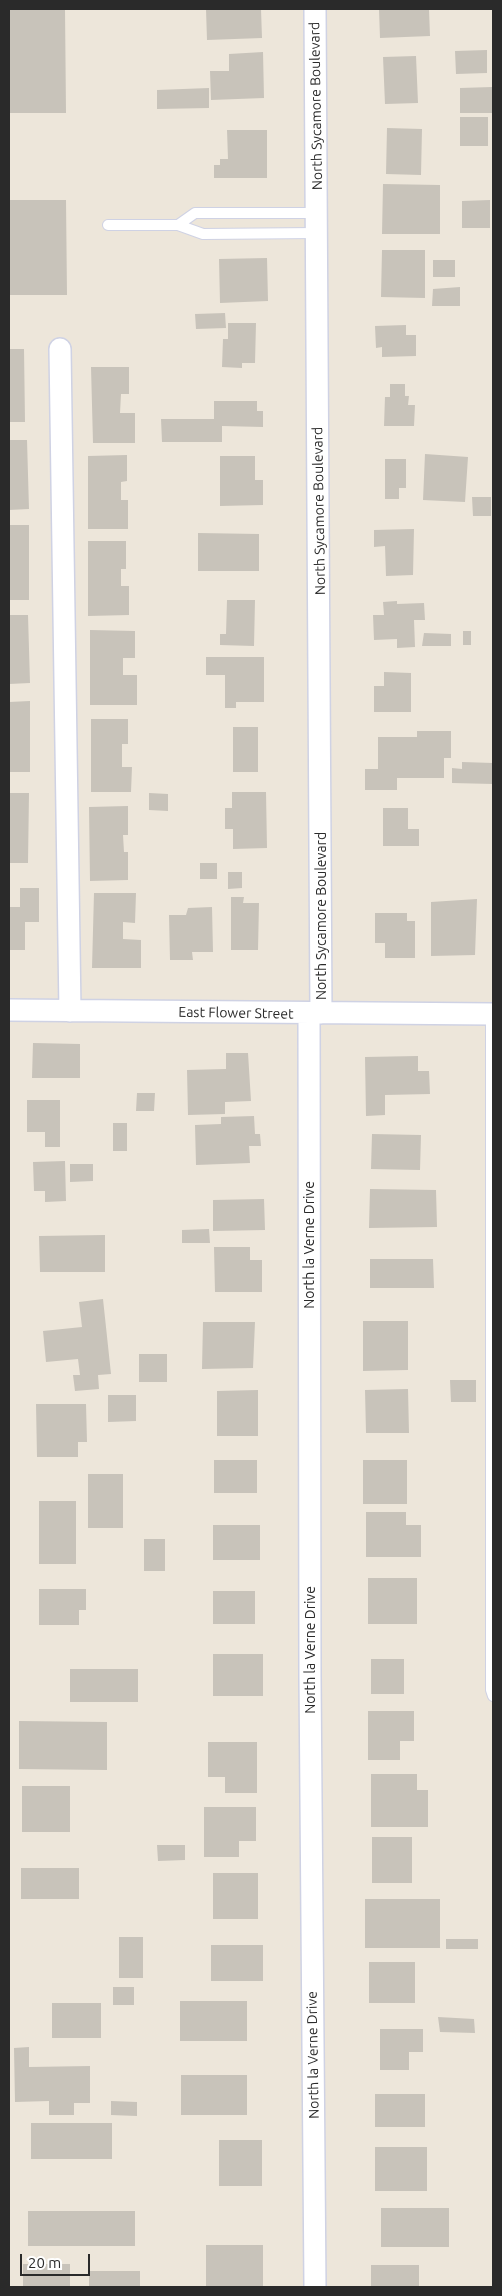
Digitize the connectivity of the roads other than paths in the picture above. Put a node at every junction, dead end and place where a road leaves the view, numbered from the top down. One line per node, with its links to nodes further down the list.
1 (314, 9): 2 (street, North Sycamore Boulevard)
2 (317, 223): 3 (lane); 3 (lane); 8 (street, North Sycamore Boulevard)
3 (178, 224): 4 (lane)
4 (108, 225)
5 (60, 349): 7 (street)
6 (9, 1010): 7 (street, East Flower Street)
7 (70, 1011): 8 (street, East Flower Street)
8 (315, 1013): 9 (street, East Flower Street); 11 (street, North la Verne Drive)
9 (492, 1014): 10 (lane)
10 (493, 1696)
11 (315, 2287)

